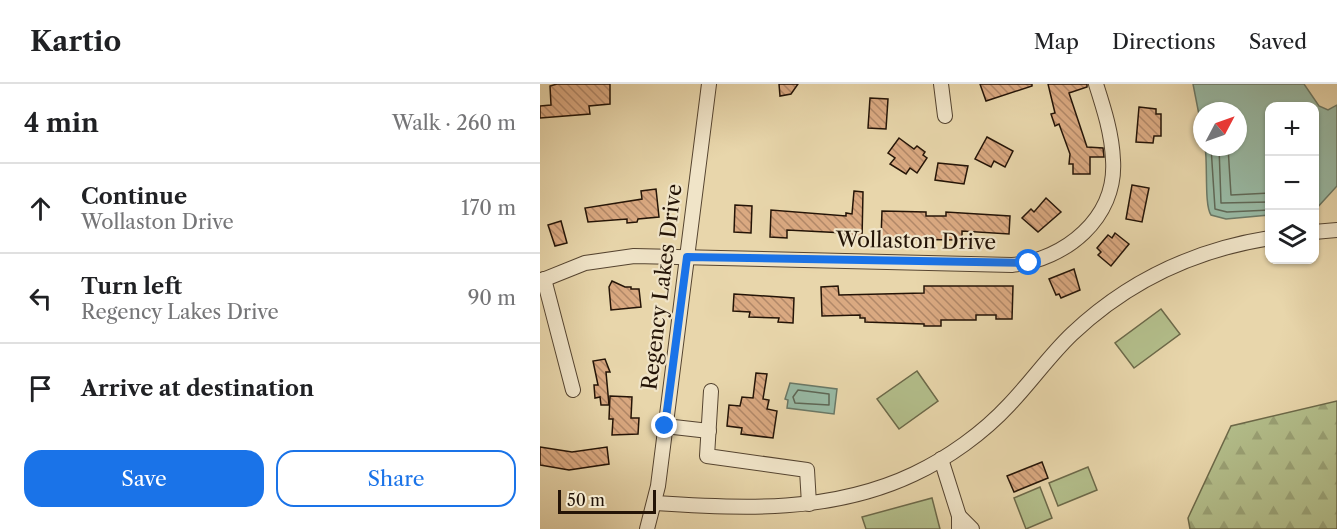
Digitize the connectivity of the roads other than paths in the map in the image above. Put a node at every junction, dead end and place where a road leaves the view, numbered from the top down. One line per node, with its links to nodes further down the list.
1 (709, 84): 8 (street, Regency Lakes Drive)
2 (941, 84): 4 (street)
3 (1096, 84): 8 (street, Wollaston Drive)
4 (945, 116)
5 (1337, 230): 6 (street)
6 (1319, 232)
7 (1265, 239): 14 (street)
8 (687, 257): 9 (street, Wollaston Drive); 12 (street, Regency Lakes Drive)
9 (542, 280): 10 (street)
10 (573, 390)
11 (711, 391): 13 (street)
12 (665, 426): 13 (street); 15 (street, Regency Lakes Drive)
13 (709, 431): 16 (street)
14 (941, 459): 16 (street); 17 (street)
15 (655, 503): 16 (street); 18 (street, Regency Lakes Drive)
16 (809, 504)
17 (959, 522): 19 (street)
18 (647, 529)
19 (972, 529)

